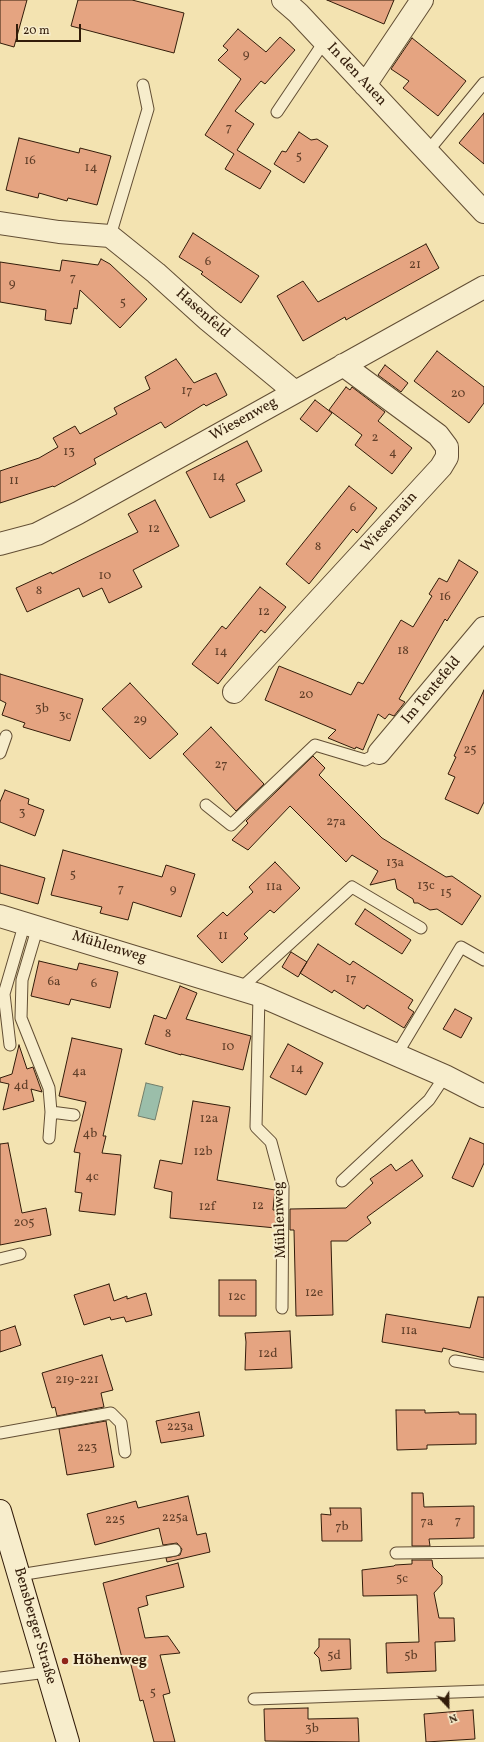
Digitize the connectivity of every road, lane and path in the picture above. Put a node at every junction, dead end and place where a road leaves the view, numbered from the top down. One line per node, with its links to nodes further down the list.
1 (283, 0): 3 (street, In den Auen)
2 (422, 0): 6 (street)
3 (324, 42): 6 (street, In den Auen); 7 (lane)
4 (484, 83): 8 (lane)
5 (143, 85): 11 (lane)
6 (365, 85): 8 (street, In den Auen)
7 (277, 112)
8 (428, 151): 9 (street, In den Auen)
9 (484, 212)
10 (0, 224): 11 (street)
11 (110, 236): 14 (street, Hasenfeld)
12 (484, 287): 13 (street, Wiesenweg)
13 (343, 365): 14 (street, Wiesenweg); 17 (street, Wiesenrain)
14 (295, 392): 15 (street, Wiesenweg)
15 (0, 544)
16 (484, 628): 20 (street, Im Tentefeld)
17 (234, 692)
18 (6, 736): 19 (lane)
19 (0, 753)
20 (379, 753): 21 (lane)
21 (206, 805)
22 (0, 916): 23 (street, Mühlenweg)
23 (31, 924): 26 (street, Mühlenweg); 27 (lane); 31 (lane)
24 (421, 928): 26 (lane)
25 (484, 960): 28 (lane)
26 (249, 992): 28 (street, Mühlenweg); 37 (lane, Mühlenweg)
27 (10, 1044)
28 (397, 1054): 29 (street, Mühlenweg)
29 (445, 1076): 30 (street, Mühlenweg); 34 (lane)
30 (484, 1096)
31 (51, 1112): 32 (lane); 33 (lane)
32 (74, 1115)
33 (49, 1138)
34 (342, 1181)
35 (20, 1254): 36 (lane)
36 (0, 1259)
37 (282, 1308)
38 (455, 1361): 39 (lane)
39 (484, 1366)
40 (0, 1433): 41 (lane)
41 (125, 1452)
42 (2, 1522): 46 (street, Bensberger Straße)
43 (175, 1550): 46 (lane)
44 (484, 1552): 45 (lane)
45 (396, 1553)
46 (19, 1576): 47 (street, Bensberger Straße)
47 (47, 1672): 48 (lane); 51 (street, Bensberger Straße)
48 (0, 1678)
49 (484, 1691): 50 (lane)
50 (254, 1699)
51 (68, 1742)

